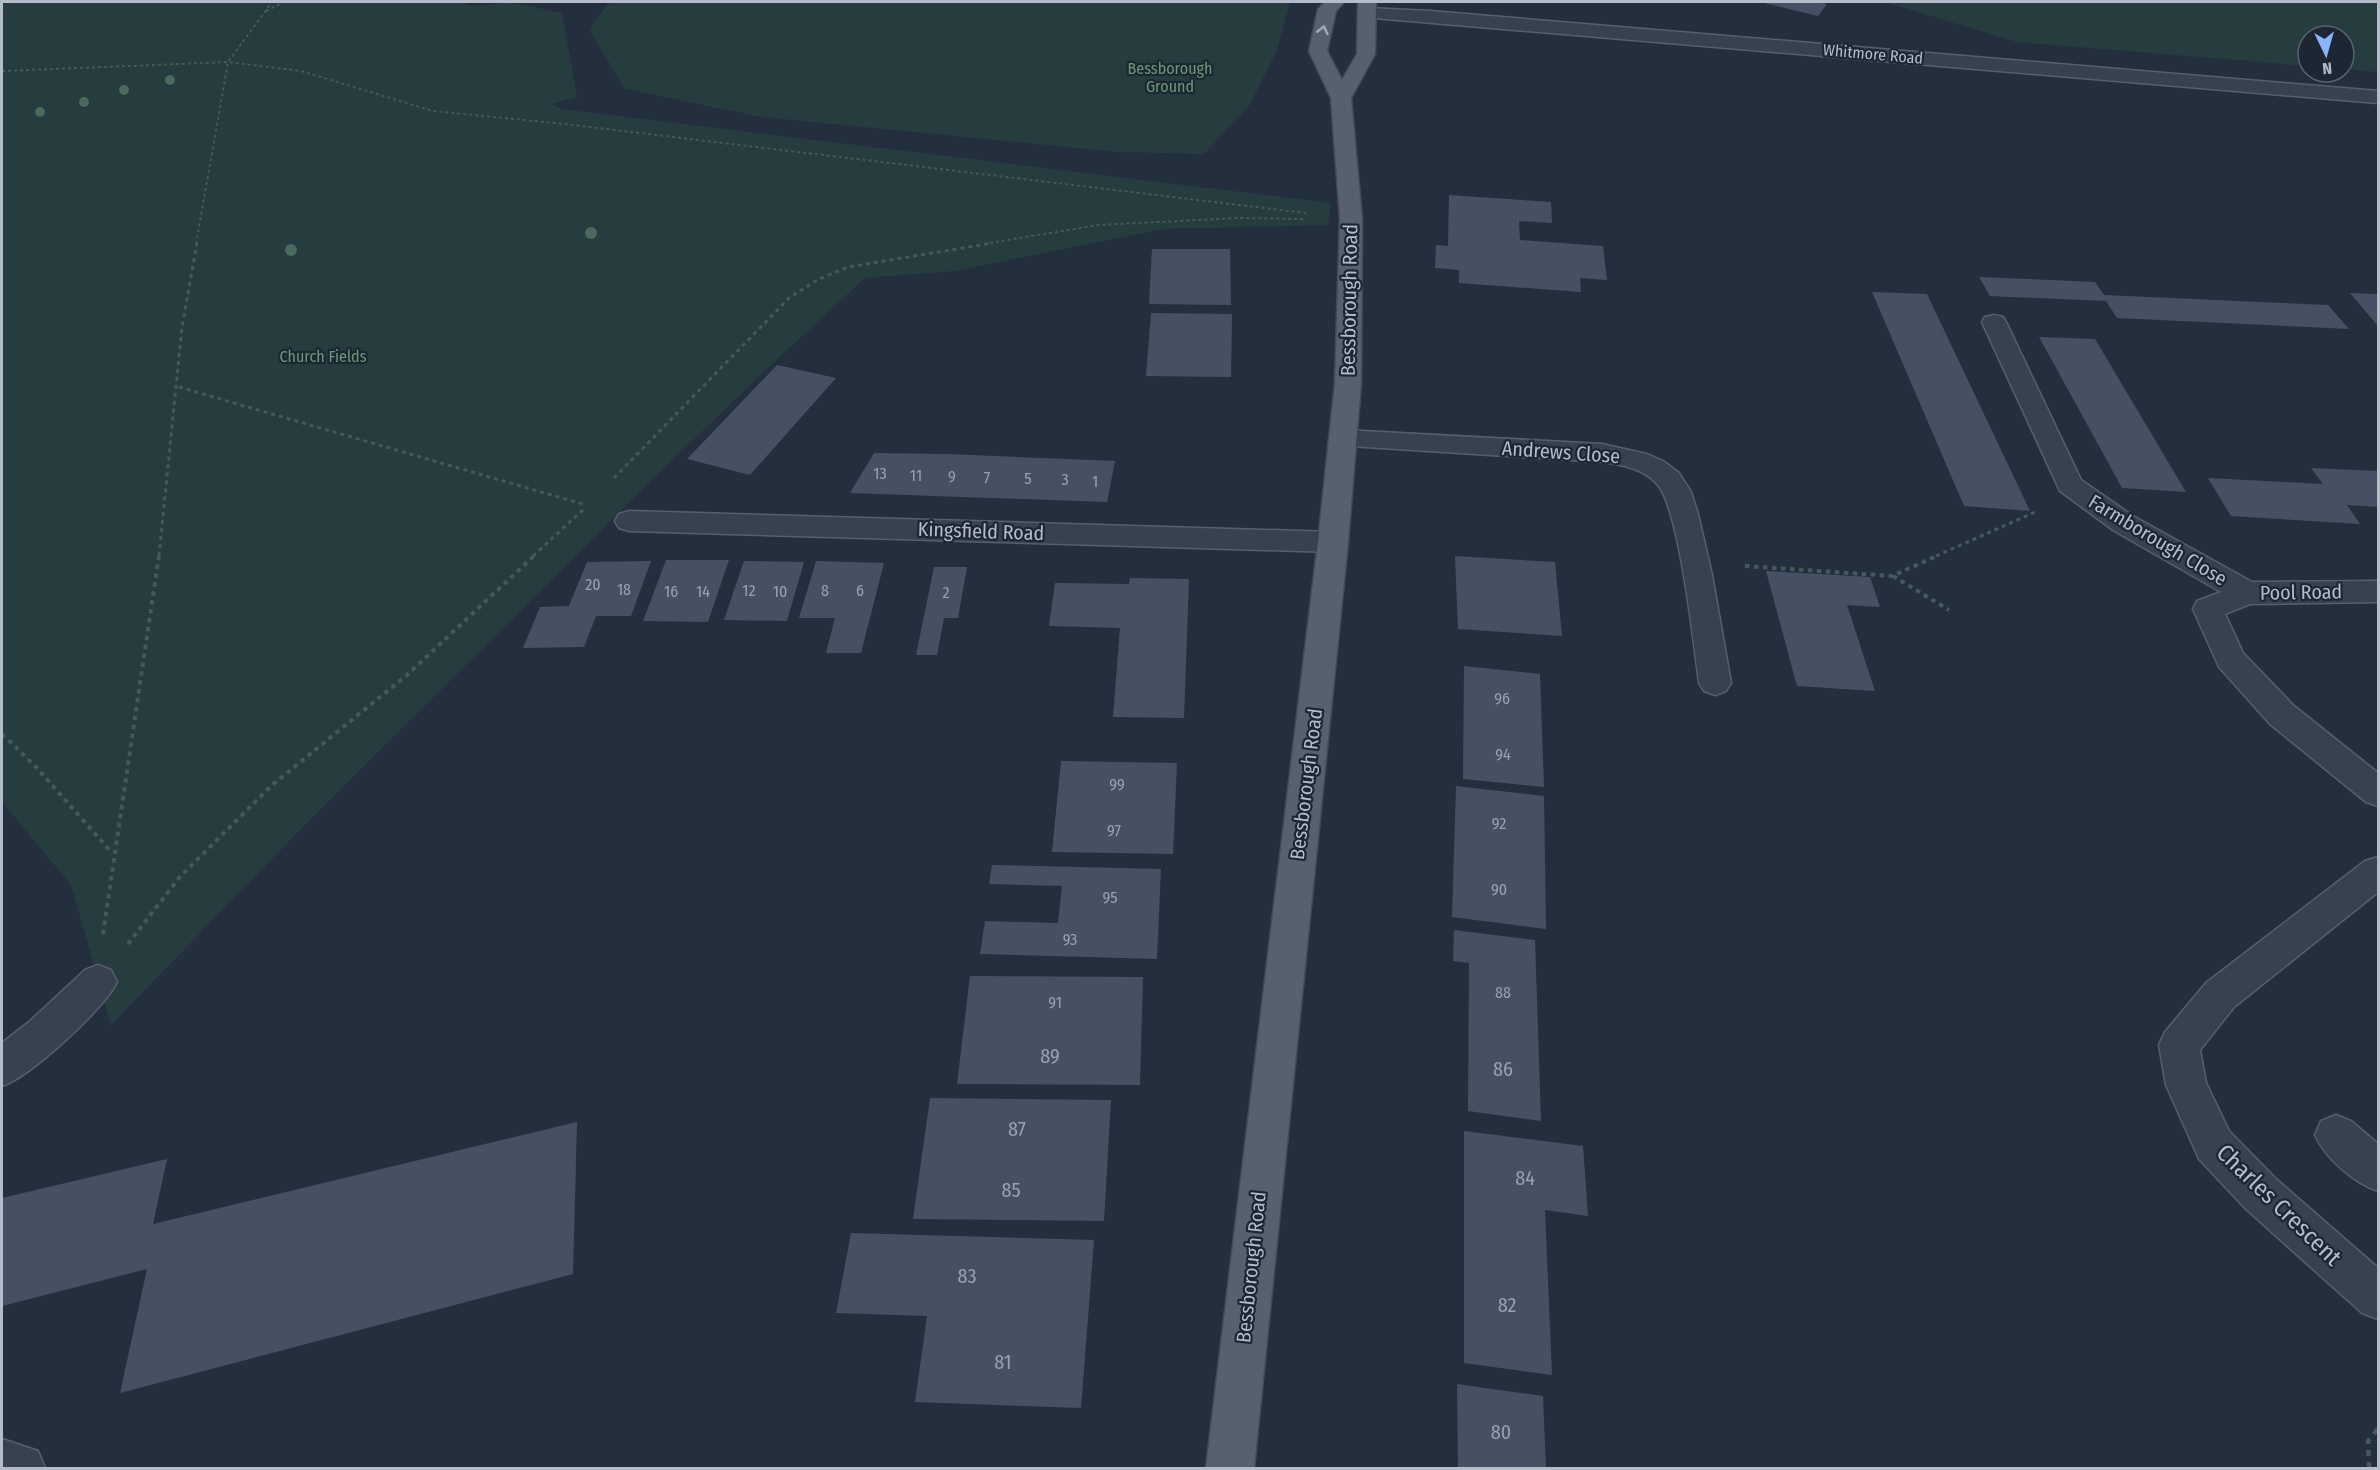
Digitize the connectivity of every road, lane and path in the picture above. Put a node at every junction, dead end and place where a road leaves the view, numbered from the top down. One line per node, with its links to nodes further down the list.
1 (272, 2): 5 (path)
2 (284, 2): 5 (path)
3 (1335, 2): 9 (main road, Bessborough Road, one-way to 3)
4 (1367, 7): 8 (street, Whitmore Road); 9 (main road)
5 (265, 11): 6 (path)
6 (228, 62): 7 (path); 10 (path); 12 (path)
7 (2, 71)
8 (2379, 97)
9 (1341, 98): 10 (main road, Bessborough Road)
10 (1351, 219): 13 (main road, Bessborough Road)
11 (1994, 322): 21 (street, Farmborough Close)
12 (178, 387): 14 (path); 26 (path)
13 (1344, 439): 17 (main road, Bessborough Road); 18 (street, Andrews Close)
14 (587, 505)
15 (2037, 511): 19 (path)
16 (629, 521): 17 (street, Kingsfield Road)
17 (1333, 542): 36 (main road, Bessborough Road)
18 (1694, 562): 19 (path); 23 (street, Andrews Close)
19 (1892, 576): 22 (path)
20 (2379, 591): 21 (street, Pool Road)
21 (2247, 593): 25 (street, Pool Road)
22 (1949, 610)
23 (1715, 683)
24 (2, 734): 26 (path)
25 (2379, 792)
26 (113, 853): 28 (path)
27 (2379, 872): 32 (street, Charles Crescent)
28 (98, 982): 29 (street)
29 (2, 1067)
30 (2336, 1135): 31 (street)
31 (2379, 1170)
32 (2379, 1297)
33 (2379, 1429): 37 (path)
34 (2, 1463): 35 (street)
35 (21, 1468)
36 (1230, 1468)
37 (2369, 1468)

